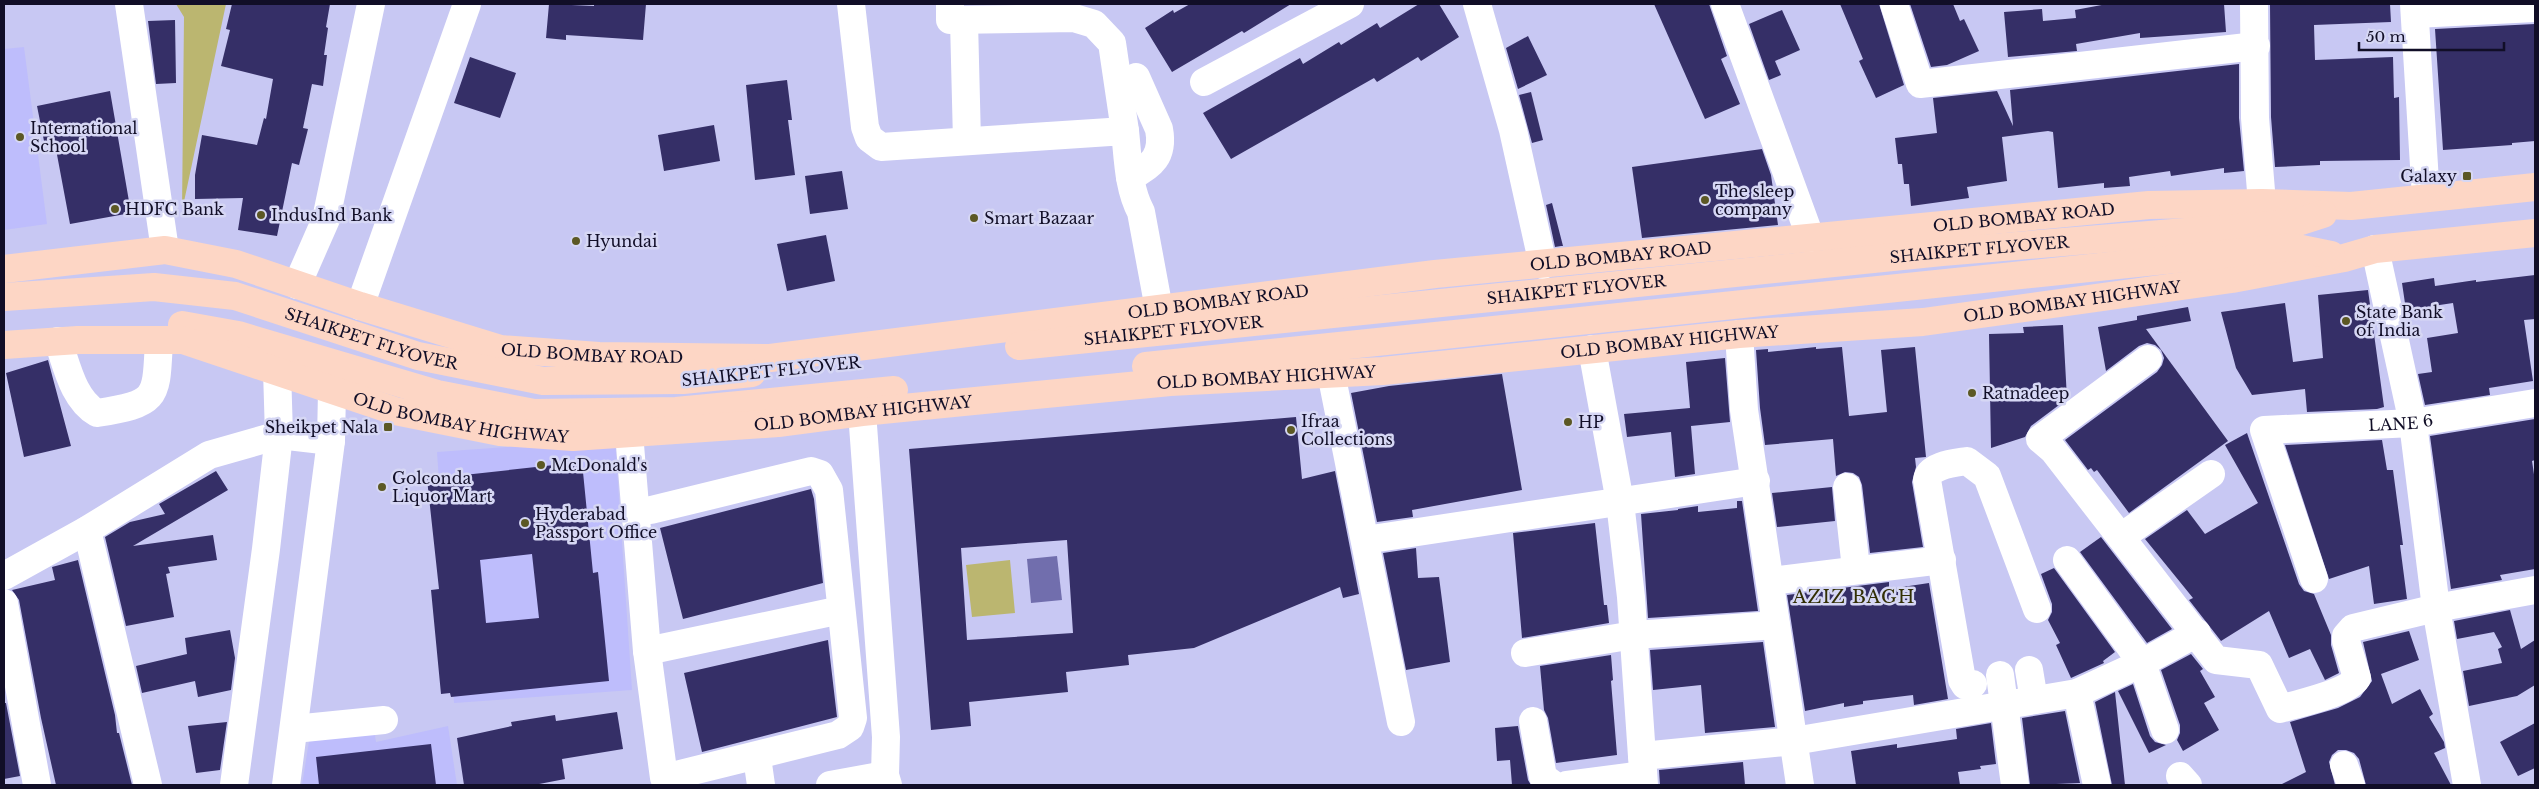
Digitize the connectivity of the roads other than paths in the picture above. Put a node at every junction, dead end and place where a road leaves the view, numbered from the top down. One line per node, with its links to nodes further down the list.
1 (129, 4): 28 (street)
2 (371, 4): 32 (street)
3 (467, 4): 34 (street)
4 (851, 4): 18 (street)
5 (1350, 4): 15 (street)
6 (1476, 4): 30 (street)
7 (1725, 4): 26 (street)
8 (1894, 4): 13 (street)
9 (2254, 4): 13 (street)
10 (2535, 8): 11 (street)
11 (2414, 9): 21 (street)
12 (955, 15): 16 (street); 17 (street); 18 (street)
13 (2256, 46): 22 (street)
14 (1136, 77): 20 (street)
15 (1204, 82)
16 (952, 99)
17 (1126, 131): 18 (street); 20 (street)
18 (967, 141)
19 (2535, 187): 21 (main road)
20 (1132, 189): 35 (street)
21 (2426, 198): 23 (main road)
22 (2262, 203): 23 (main road); 26 (main road, OLD BOMBAY ROAD)
23 (2351, 206): 25 (main road, SHAIKPET FLYOVER)
24 (2535, 233): 27 (main road, OLD BOMBAY HIGHWAY)
25 (2293, 235): 29 (main road, SHAIKPET FLYOVER); 33 (main road, SHAIKPET FLYOVER); 36 (main road, SHAIKPET FLYOVER)
26 (1811, 239): 30 (main road, OLD BOMBAY ROAD)
27 (2375, 249): 29 (main road, OLD BOMBAY HIGHWAY); 50 (street)
28 (164, 250): 31 (main road); 32 (main road)
29 (2344, 258): 37 (main road, OLD BOMBAY HIGHWAY)
30 (1542, 265): 35 (main road, OLD BOMBAY ROAD)
31 (4, 269)
32 (297, 285): 34 (main road, OLD BOMBAY ROAD)
33 (4, 297)
34 (360, 306): 42 (main road, OLD BOMBAY ROAD)
35 (1150, 310): 42 (main road, OLD BOMBAY ROAD)
36 (4, 328)
37 (1739, 334): 41 (main road, OLD BOMBAY HIGHWAY); 55 (street)
38 (159, 340): 39 (main road, OLD BOMBAY HIGHWAY); 39 (street); 44 (main road, OLD BOMBAY HIGHWAY)
39 (58, 341): 40 (main road, OLD BOMBAY HIGHWAY)
40 (4, 345)
41 (1592, 349): 45 (main road, OLD BOMBAY HIGHWAY); 57 (street)
42 (770, 358): 49 (main road)
43 (2148, 359): 60 (street)
44 (276, 370): 46 (main road, OLD BOMBAY HIGHWAY); 52 (street)
45 (1331, 373): 48 (main road, OLD BOMBAY HIGHWAY); 61 (street)
46 (332, 390): 51 (main road, OLD BOMBAY HIGHWAY); 53 (street)
47 (2535, 403): 50 (street, LANE 6)
48 (862, 412): 49 (main road, OLD BOMBAY HIGHWAY); 93 (street)
49 (778, 423): 51 (main road, OLD BOMBAY HIGHWAY)
50 (2413, 423): 66 (street, LANE 6); 70 (street)
51 (636, 432): 58 (street); 76 (street)
52 (279, 435): 53 (street); 59 (street); 97 (street)
53 (331, 441): 88 (street)
54 (2210, 474): 60 (street)
55 (1756, 481): 57 (street); 67 (street)
56 (1848, 487): 64 (street)
57 (1620, 502): 61 (street); 75 (street)
58 (651, 510): 72 (street); 76 (street)
59 (87, 530): 65 (street); 96 (street)
60 (2121, 537): 74 (street)
61 (1365, 540): 87 (street)
62 (1942, 560): 64 (street); 71 (street); 81 (street)
63 (2067, 560): 78 (street)
64 (1856, 569): 67 (street)
65 (4, 576)
66 (2314, 579)
67 (1770, 581): 73 (street)
68 (2535, 590): 70 (street)
69 (4, 603): 95 (street)
70 (2436, 608): 74 (street); 106 (street)
71 (2037, 609)
72 (841, 610): 76 (street); 91 (street)
73 (1776, 625): 75 (street); 90 (street)
74 (2197, 634): 78 (street)
75 (1634, 635): 77 (street); 92 (street)
76 (655, 649): 94 (street)
77 (1525, 653)
78 (2142, 663): 82 (street); 89 (street)
79 (2029, 670): 83 (street)
80 (2000, 675): 84 (street)
81 (1974, 691): 84 (street); 90 (street)
82 (2077, 693): 83 (street); 105 (street)
83 (2034, 700): 84 (street)
84 (2004, 706): 104 (street)
85 (384, 720): 88 (street)
86 (1532, 721): 101 (street)
87 (1401, 722)
88 (294, 728): 98 (street)
89 (2165, 730)
90 (1794, 741): 92 (street); 103 (street)
91 (757, 756): 94 (street); 99 (street)
92 (1643, 772): 102 (street)
93 (887, 780): 100 (street)
94 (665, 782)
95 (34, 785)
96 (148, 785)
97 (234, 785)
98 (286, 785)
99 (761, 785)
100 (830, 785)
101 (1554, 785)
102 (1567, 785)
103 (1800, 785)
104 (2015, 785)
105 (2097, 785)
106 (2467, 785)

